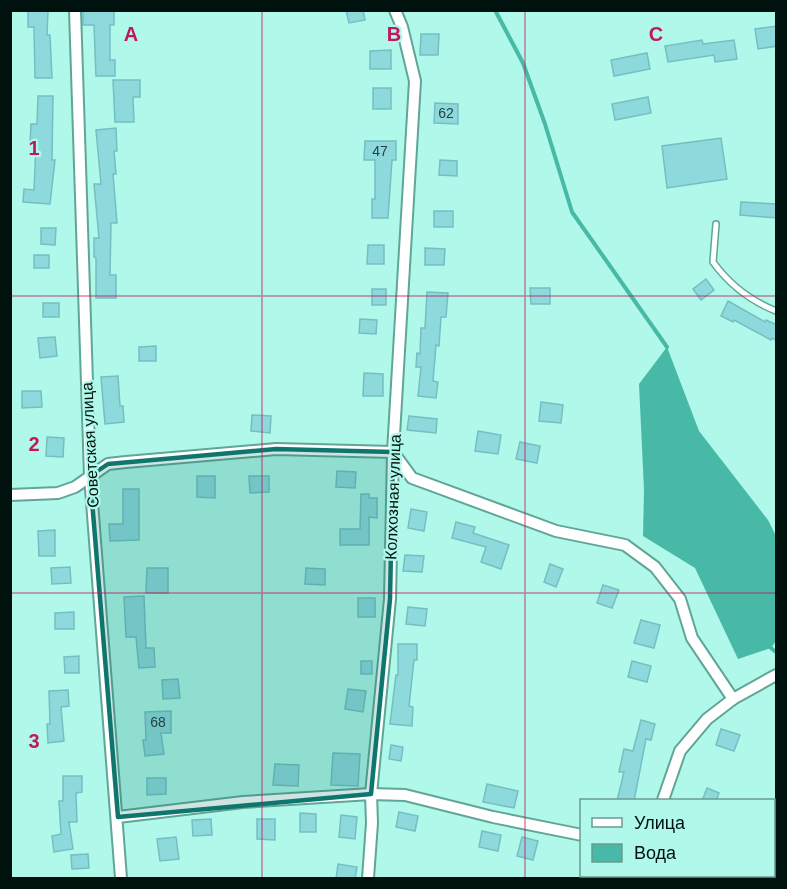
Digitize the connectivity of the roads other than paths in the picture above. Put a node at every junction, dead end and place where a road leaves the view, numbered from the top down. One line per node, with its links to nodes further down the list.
1 (75, 10): 6 (street, Советская улица)
2 (395, 10): 5 (street, Колхозная улица)
3 (716, 224): 4 (lane)
4 (777, 311)
5 (393, 452): 6 (street); 9 (street); 10 (street, Колхозная улица)
6 (90, 476): 7 (street); 12 (street, Советская улица)
7 (10, 495)
8 (775, 676): 9 (street)
9 (733, 699): 11 (street)
10 (371, 794): 12 (street); 13 (street); 15 (street, Колхозная улица)
11 (664, 799)
12 (118, 817): 14 (street, Советская улица)
13 (580, 835)
14 (121, 879)
15 (368, 879)

